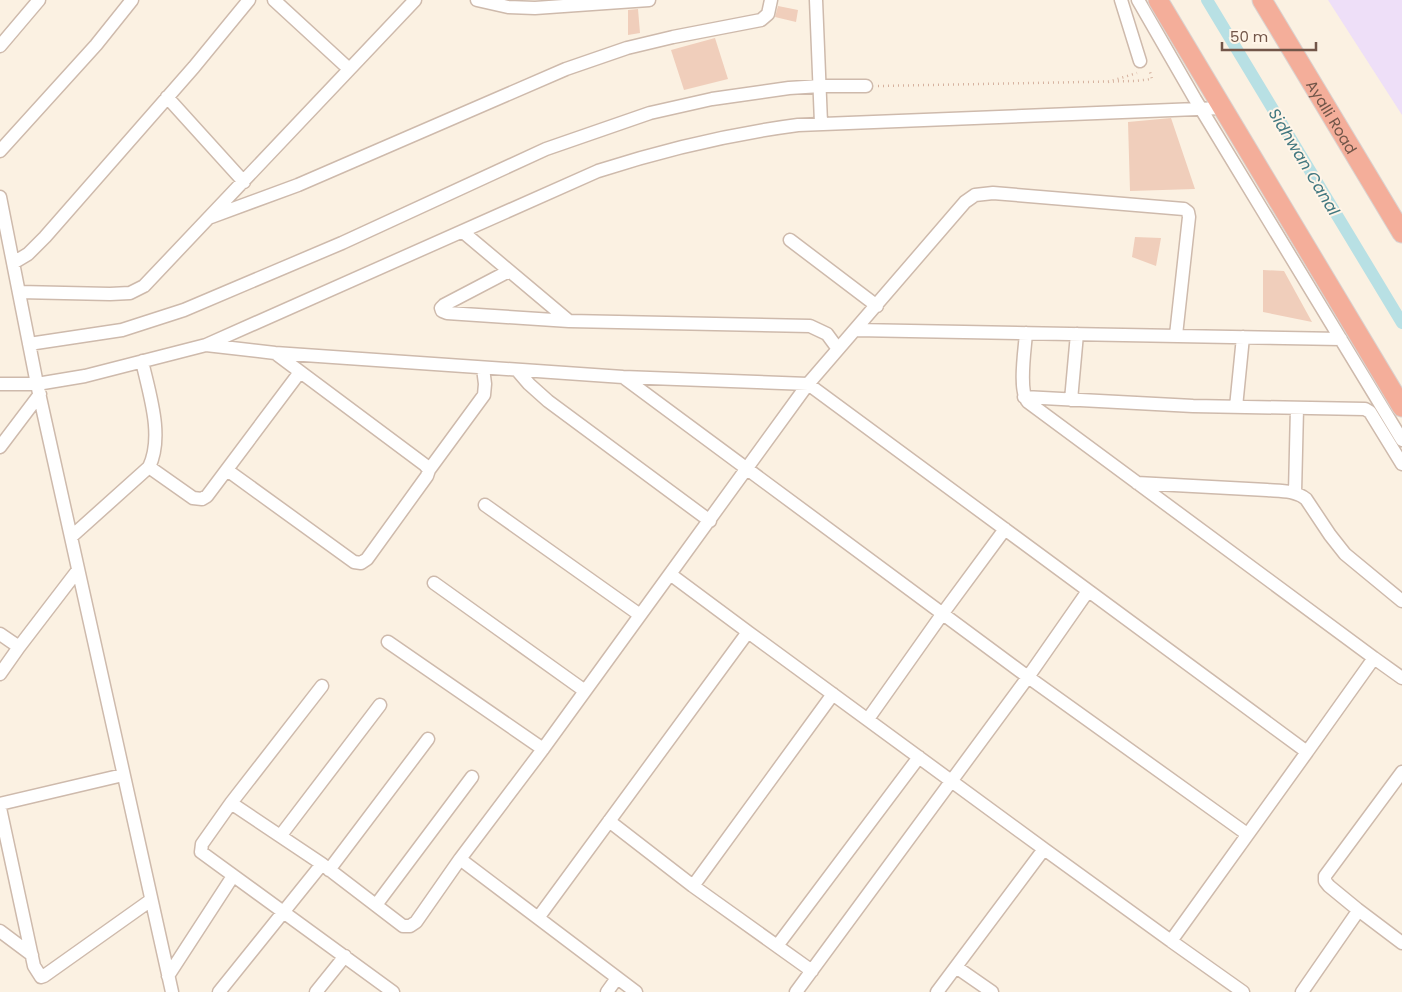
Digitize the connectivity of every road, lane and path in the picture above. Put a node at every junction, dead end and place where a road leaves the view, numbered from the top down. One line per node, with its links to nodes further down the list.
1 (39, 0): 14 (street)
2 (132, 0): 24 (street)
3 (249, 0): 20 (street)
4 (274, 0): 16 (street)
5 (415, 0): 16 (street)
6 (477, 0): 7 (street)
7 (649, 0)
8 (771, 0): 27 (street)
9 (816, 0): 18 (street)
10 (1121, 0): 15 (street)
11 (1138, 0): 21 (street)
12 (1158, 0): 22 (highway)
13 (1262, 0): 29 (highway, Ayalli Road)
14 (0, 46)
15 (1140, 61)
16 (349, 70): 25 (street)
17 (1108, 82): 17 (path); 19 (path)
18 (820, 86): 19 (street); 23 (street); 45 (street)
19 (866, 86)
20 (167, 97): 25 (street); 31 (street)
21 (1195, 98): 22 (street); 23 (street); 41 (street)
22 (1221, 106): 57 (highway)
23 (821, 112): 28 (street)
24 (0, 151)
25 (244, 182): 27 (street)
26 (0, 197): 31 (street)
27 (211, 217): 33 (street)
28 (464, 232): 32 (street); 42 (street)
29 (1402, 233)
30 (790, 240): 34 (street)
31 (13, 263): 33 (street)
32 (508, 271): 35 (street); 35 (street)
33 (19, 292): 45 (street)
34 (876, 306): 36 (street); 39 (street)
35 (569, 321): 43 (street)
36 (856, 330): 37 (street); 43 (street)
37 (1026, 333): 38 (street); 54 (street)
38 (1077, 334): 39 (street); 55 (street)
39 (1176, 336): 40 (street)
40 (1243, 337): 41 (street); 56 (street)
41 (1341, 339): 59 (street)
42 (206, 346): 44 (street); 46 (street)
43 (838, 348): 52 (street)
44 (275, 353): 47 (street); 49 (street)
45 (32, 354): 53 (street)
46 (142, 361): 53 (street); 62 (street)
47 (483, 368): 48 (street); 65 (street)
48 (517, 370): 50 (street); 69 (street)
49 (300, 372): 64 (street); 65 (street)
50 (623, 377): 52 (street); 63 (street)
51 (0, 384): 53 (street)
52 (808, 384): 63 (street); 70 (street)
53 (38, 389): 60 (street); 71 (street)
54 (1024, 397): 55 (street); 66 (street)
55 (1071, 400): 56 (street)
56 (1236, 407): 58 (street)
57 (1402, 407)
58 (1297, 408): 61 (street); 67 (street)
59 (1402, 440)
60 (0, 447)
61 (1402, 464)
62 (150, 467): 64 (street); 71 (street)
63 (748, 468): 69 (street); 77 (street)
64 (226, 470): 65 (street)
65 (428, 470)
66 (1137, 483): 67 (street); 83 (street)
67 (1295, 493): 76 (street)
68 (485, 505): 78 (street)
69 (710, 521): 73 (street)
70 (1005, 529): 75 (street); 77 (street)
71 (71, 537): 72 (street)
72 (78, 570): 82 (street); 97 (street)
73 (670, 574): 78 (street); 79 (street)
74 (434, 583): 88 (street)
75 (1088, 591): 85 (street); 94 (street)
76 (1402, 601)
77 (943, 614): 85 (street); 91 (street)
78 (640, 615): 88 (street)
79 (748, 632): 89 (street); 103 (street)
80 (0, 634): 82 (street)
81 (388, 642): 93 (street)
82 (19, 647): 84 (street)
83 (1374, 658): 86 (street); 94 (street)
84 (0, 674)
85 (1028, 677): 99 (street); 104 (street)
86 (1402, 678)
87 (322, 686): 100 (street)
88 (585, 691): 93 (street)
89 (833, 694): 91 (street); 110 (street)
90 (380, 705): 105 (street)
91 (868, 719): 95 (street)
92 (428, 739): 108 (street)
93 (543, 750): 107 (street)
94 (1307, 752): 104 (street)
95 (919, 757): 99 (street); 119 (street)
96 (1402, 772): 113 (street)
97 (123, 775): 101 (street); 111 (street)
98 (472, 777): 112 (street)
99 (952, 780): 106 (street); 123 (street)
100 (231, 803): 105 (street); 109 (street)
101 (0, 804)
102 (0, 808): 120 (street)
103 (609, 821): 110 (street); 115 (street)
104 (1248, 834): 117 (street)
105 (281, 835): 108 (street)
106 (1044, 849): 117 (street); 122 (street)
107 (460, 859): 112 (street); 115 (street)
108 (325, 867): 112 (street); 114 (street)
109 (233, 876): 114 (street); 124 (street)
110 (693, 886): 119 (street)
111 (151, 900): 120 (street); 124 (street)
112 (376, 906)
113 (1357, 910): 118 (street); 136 (street)
114 (284, 912): 121 (street); 127 (street)
115 (538, 918): 125 (street)
116 (0, 931): 120 (street)
117 (1172, 941): 135 (street)
118 (1402, 943)
119 (777, 946): 123 (street)
120 (32, 955)
121 (345, 956): 128 (street); 129 (street)
122 (956, 967): 133 (street); 134 (street)
123 (812, 971): 132 (street)
124 (168, 976): 126 (street)
125 (617, 978): 130 (street); 131 (street)
126 (172, 992)
127 (219, 992)
128 (316, 992)
129 (393, 992)
130 (607, 992)
131 (636, 992)
132 (796, 992)
133 (937, 992)
134 (992, 992)
135 (1243, 992)
136 (1302, 992)

